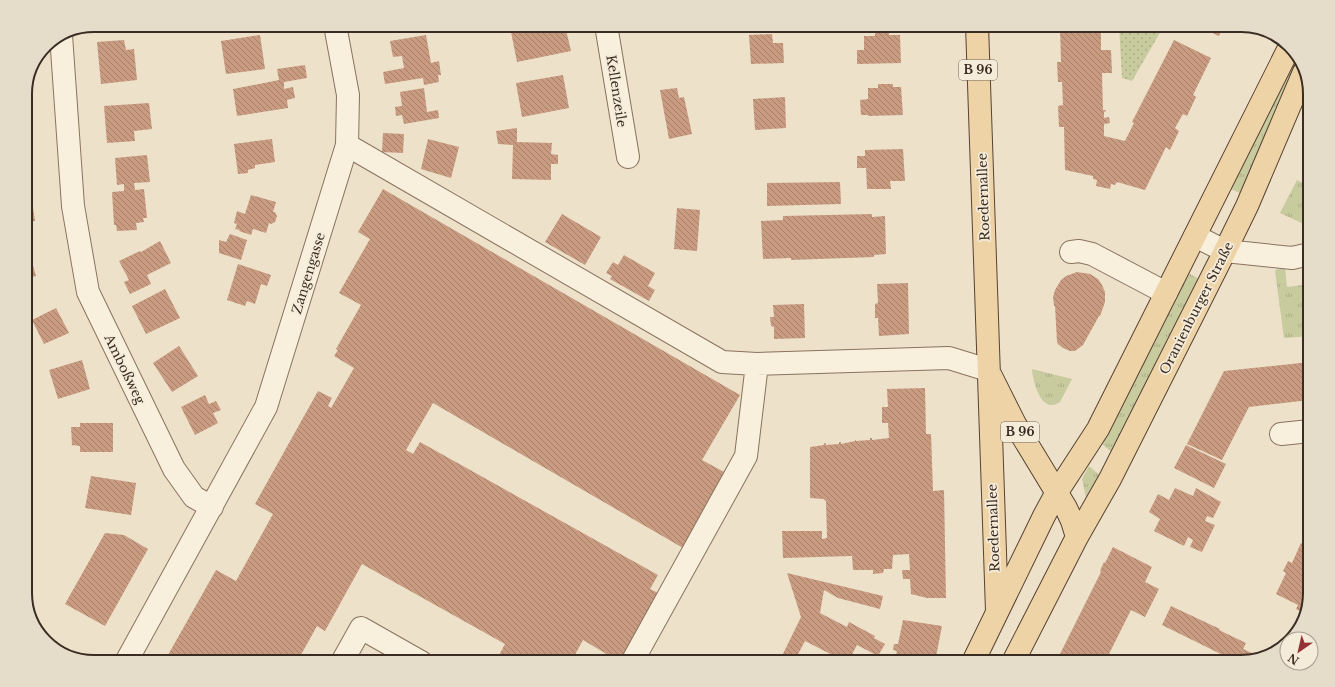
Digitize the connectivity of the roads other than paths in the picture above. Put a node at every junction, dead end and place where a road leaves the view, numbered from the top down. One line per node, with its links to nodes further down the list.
1 (336, 32): 7 (street, Zangengasse)
2 (607, 32): 8 (street, Kellenzeile)
3 (977, 32): 15 (main road, Roedernallee / B 96)
4 (61, 42): 19 (street, Amboßweg)
5 (1287, 52): 9 (main road)
6 (1301, 79): 10 (main road, Oranienburger Straße)
7 (347, 145): 14 (street); 19 (street, Zangengasse)
8 (628, 156)
9 (1195, 236): 10 (street); 13 (main road)
10 (1225, 251): 12 (street); 20 (main road, Oranienburger Straße)
11 (1071, 252): 13 (street)
12 (1303, 256)
13 (1166, 293): 18 (main road)
14 (757, 364): 15 (street); 25 (street)
15 (988, 370): 18 (main road, Roedernallee / B 96); 21 (main road, Roedernallee / B 96)
16 (1303, 432): 17 (street)
17 (1281, 434)
18 (1057, 492): 20 (main road, B 96); 21 (main road)
19 (212, 507): 22 (street)
20 (1076, 537): 27 (main road, Oranienburger Straße)
21 (997, 614): 26 (main road, B 96)
22 (130, 655)
23 (346, 655): 24 (street)
24 (409, 655)
25 (636, 655)
26 (976, 655)
27 (1017, 655)

